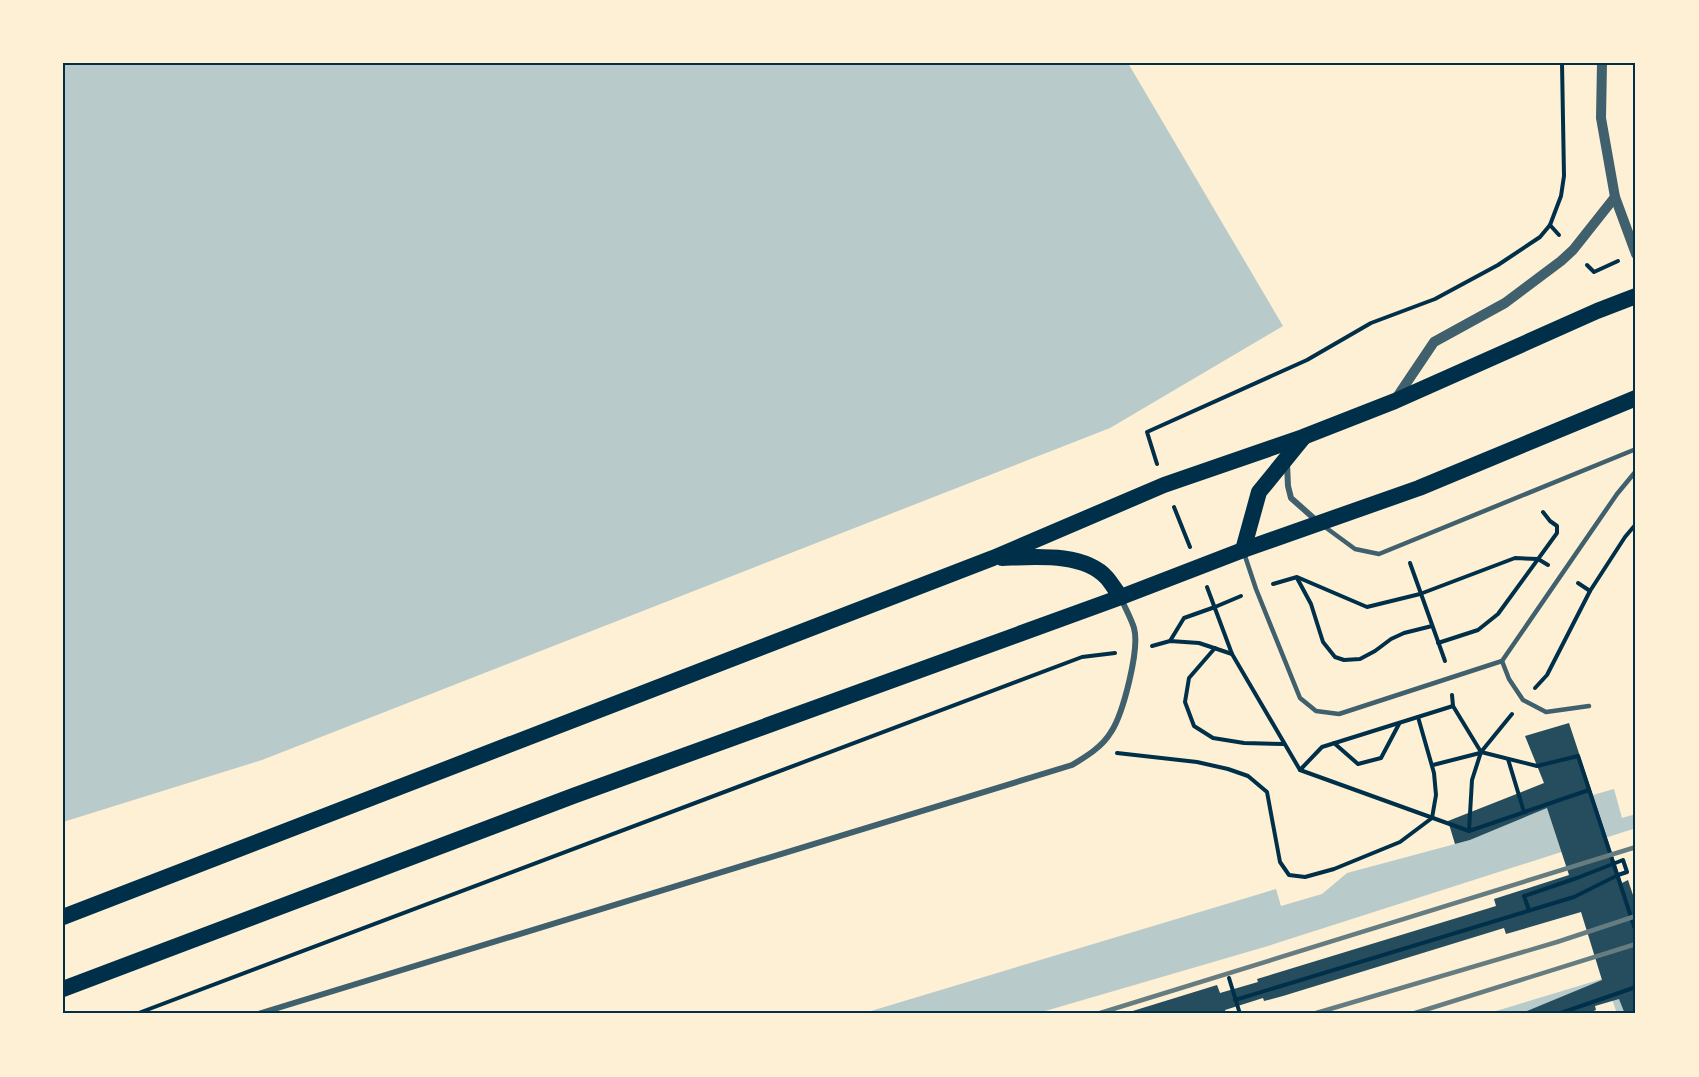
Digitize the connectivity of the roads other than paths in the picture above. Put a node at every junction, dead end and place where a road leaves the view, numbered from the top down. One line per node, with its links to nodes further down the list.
1 (1602, 63): 2 (street)
2 (1615, 197): 3 (street); 6 (street)
3 (1636, 254)
4 (1636, 296): 6 (highway)
5 (1636, 398): 11 (highway)
6 (1395, 400): 7 (highway)
7 (1303, 437): 9 (highway); 13 (highway)
8 (1636, 449): 11 (lane)
9 (1287, 457): 11 (street); 12 (highway)
10 (1636, 471): 15 (lane)
11 (1319, 523): 12 (highway)
12 (1243, 549): 14 (highway); 15 (lane)
13 (993, 558): 14 (highway); 17 (highway)
14 (1121, 597): 18 (highway); 19 (street)
15 (1502, 661): 16 (lane)
16 (1589, 706)
17 (63, 918)
18 (63, 989)
19 (258, 1014)

